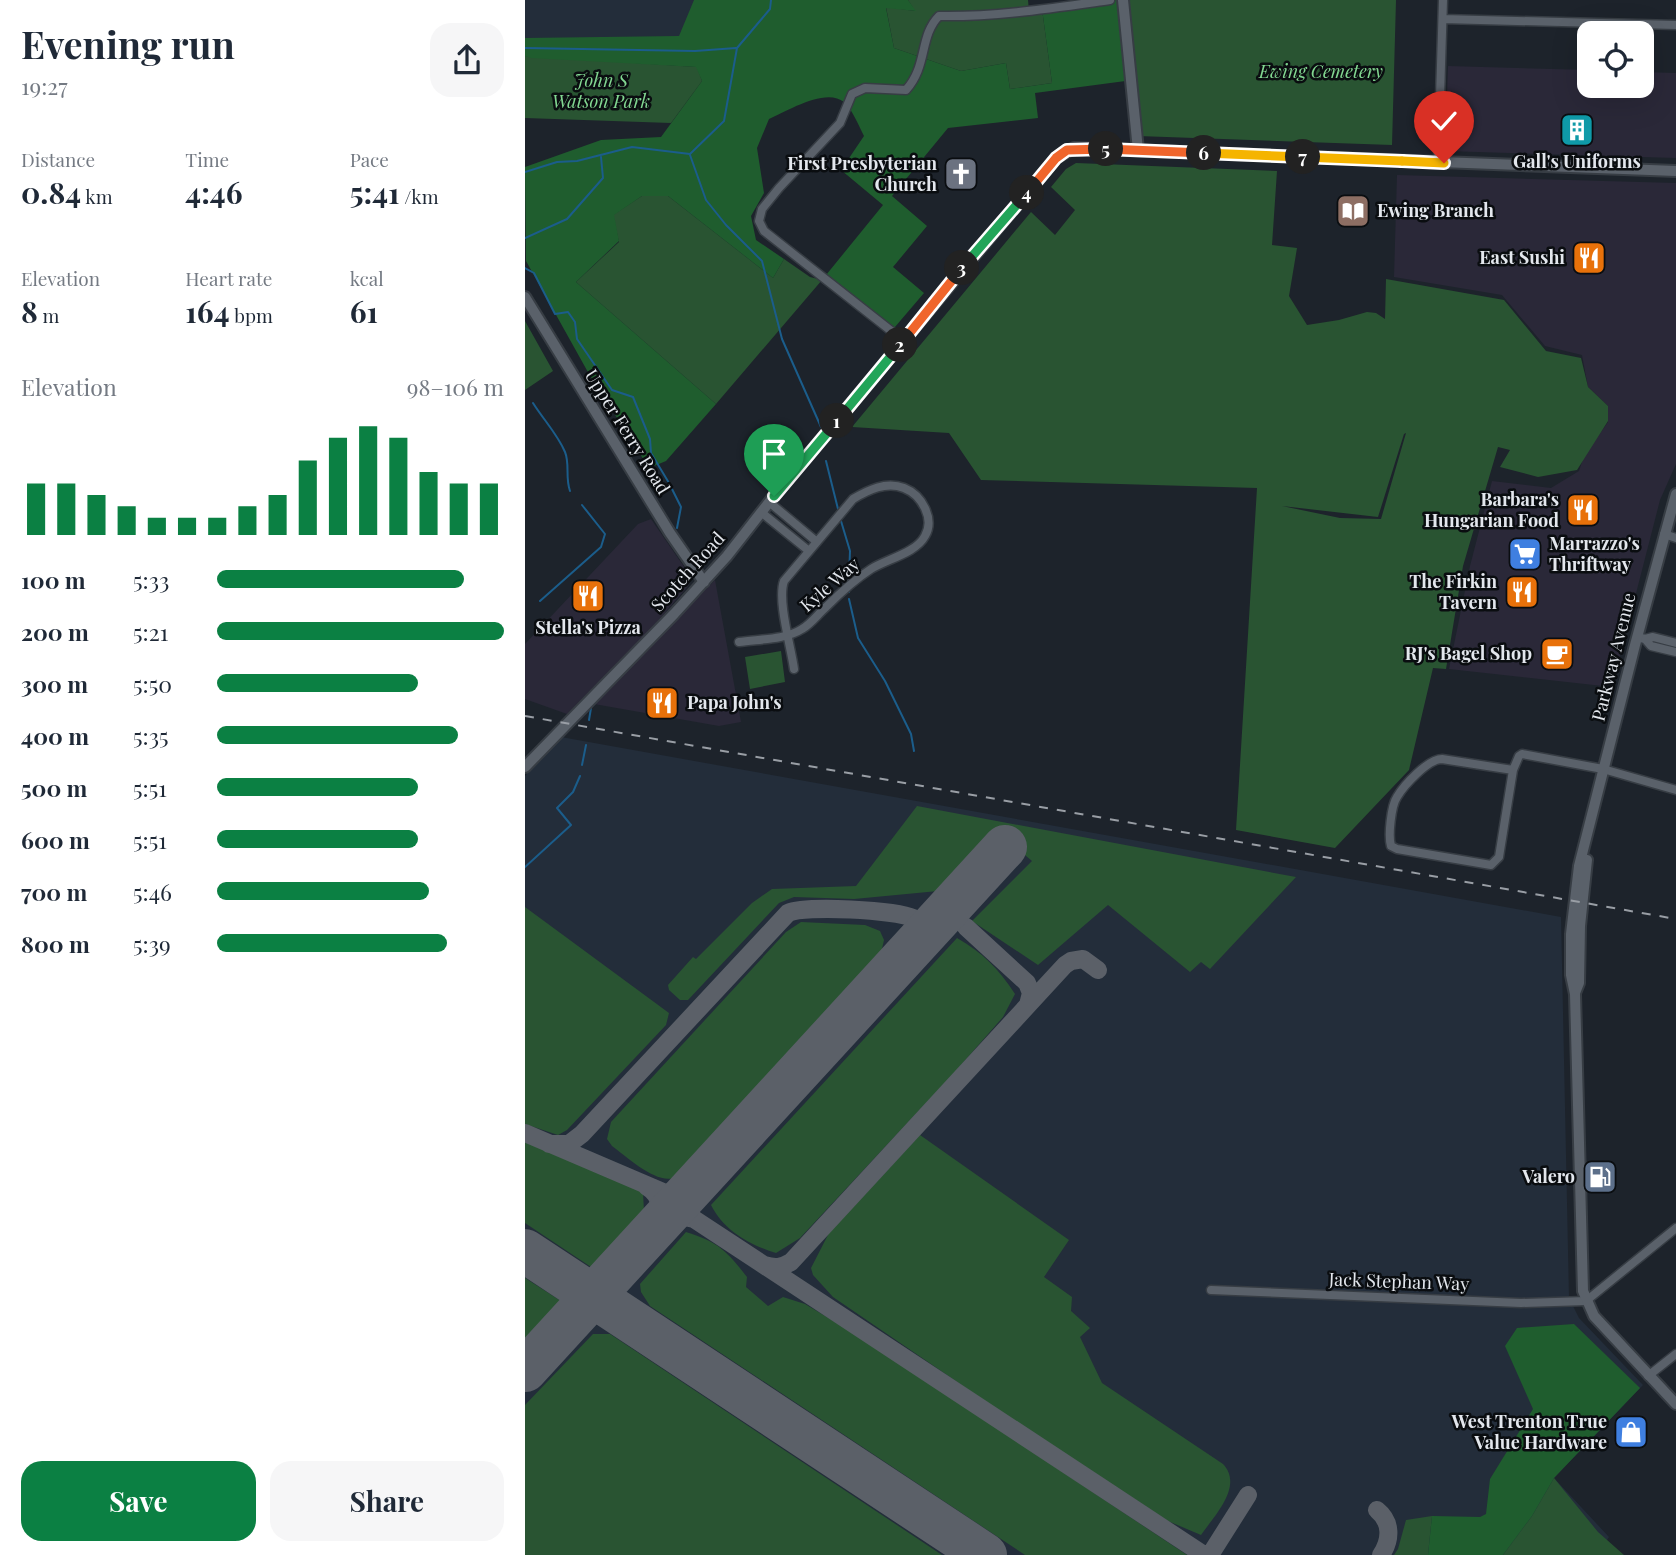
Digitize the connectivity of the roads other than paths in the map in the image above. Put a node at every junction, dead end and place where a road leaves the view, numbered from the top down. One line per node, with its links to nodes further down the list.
1 (1110, 0): 12 (street)
2 (1123, 0): 8 (main road)
3 (1443, 0): 4 (street)
4 (1443, 19): 6 (street); 9 (street)
5 (1676, 25): 7 (street)
6 (1577, 26)
7 (1654, 27)
8 (1138, 150): 9 (main road, Scotch Road); 12 (main road, Scotch Road)
9 (1438, 162): 10 (main road, Scotch Road)
10 (1676, 171)
11 (525, 297): 20 (main road, Upper Ferry Road)
12 (904, 341): 14 (main road, Scotch Road)
13 (1676, 494): 16 (main road, Parkway Avenue)
14 (769, 502): 15 (main road, Scotch Road); 18 (street)
15 (761, 512): 19 (street); 20 (main road, Scotch Road)
16 (1664, 534): 17 (street); 22 (main road, Parkway Avenue)
17 (1676, 538)
18 (817, 541): 19 (street, Kyle Way); 21 (street, Kyle Way)
19 (810, 551): 21 (street, Kyle Way)
20 (704, 582): 27 (main road, Scotch Road)
21 (789, 635): 23 (street, Kyle Way); 26 (street, Kyle Way)
22 (1641, 638): 24 (street); 25 (street); 28 (main road, Parkway Avenue)
23 (739, 642)
24 (1676, 643)
25 (1676, 652)
26 (794, 669)
27 (525, 766)
28 (1603, 769): 29 (street); 30 (street); 33 (main road, Parkway Avenue)
29 (1513, 770): 29 (street)
30 (1676, 790)
31 (1676, 1228): 33 (street)
32 (1211, 1290): 33 (street, Jack Stephan Way)
33 (1586, 1301): 35 (main road)
34 (1676, 1354): 35 (street)
35 (1648, 1376): 36 (main road)
36 (1676, 1404)

